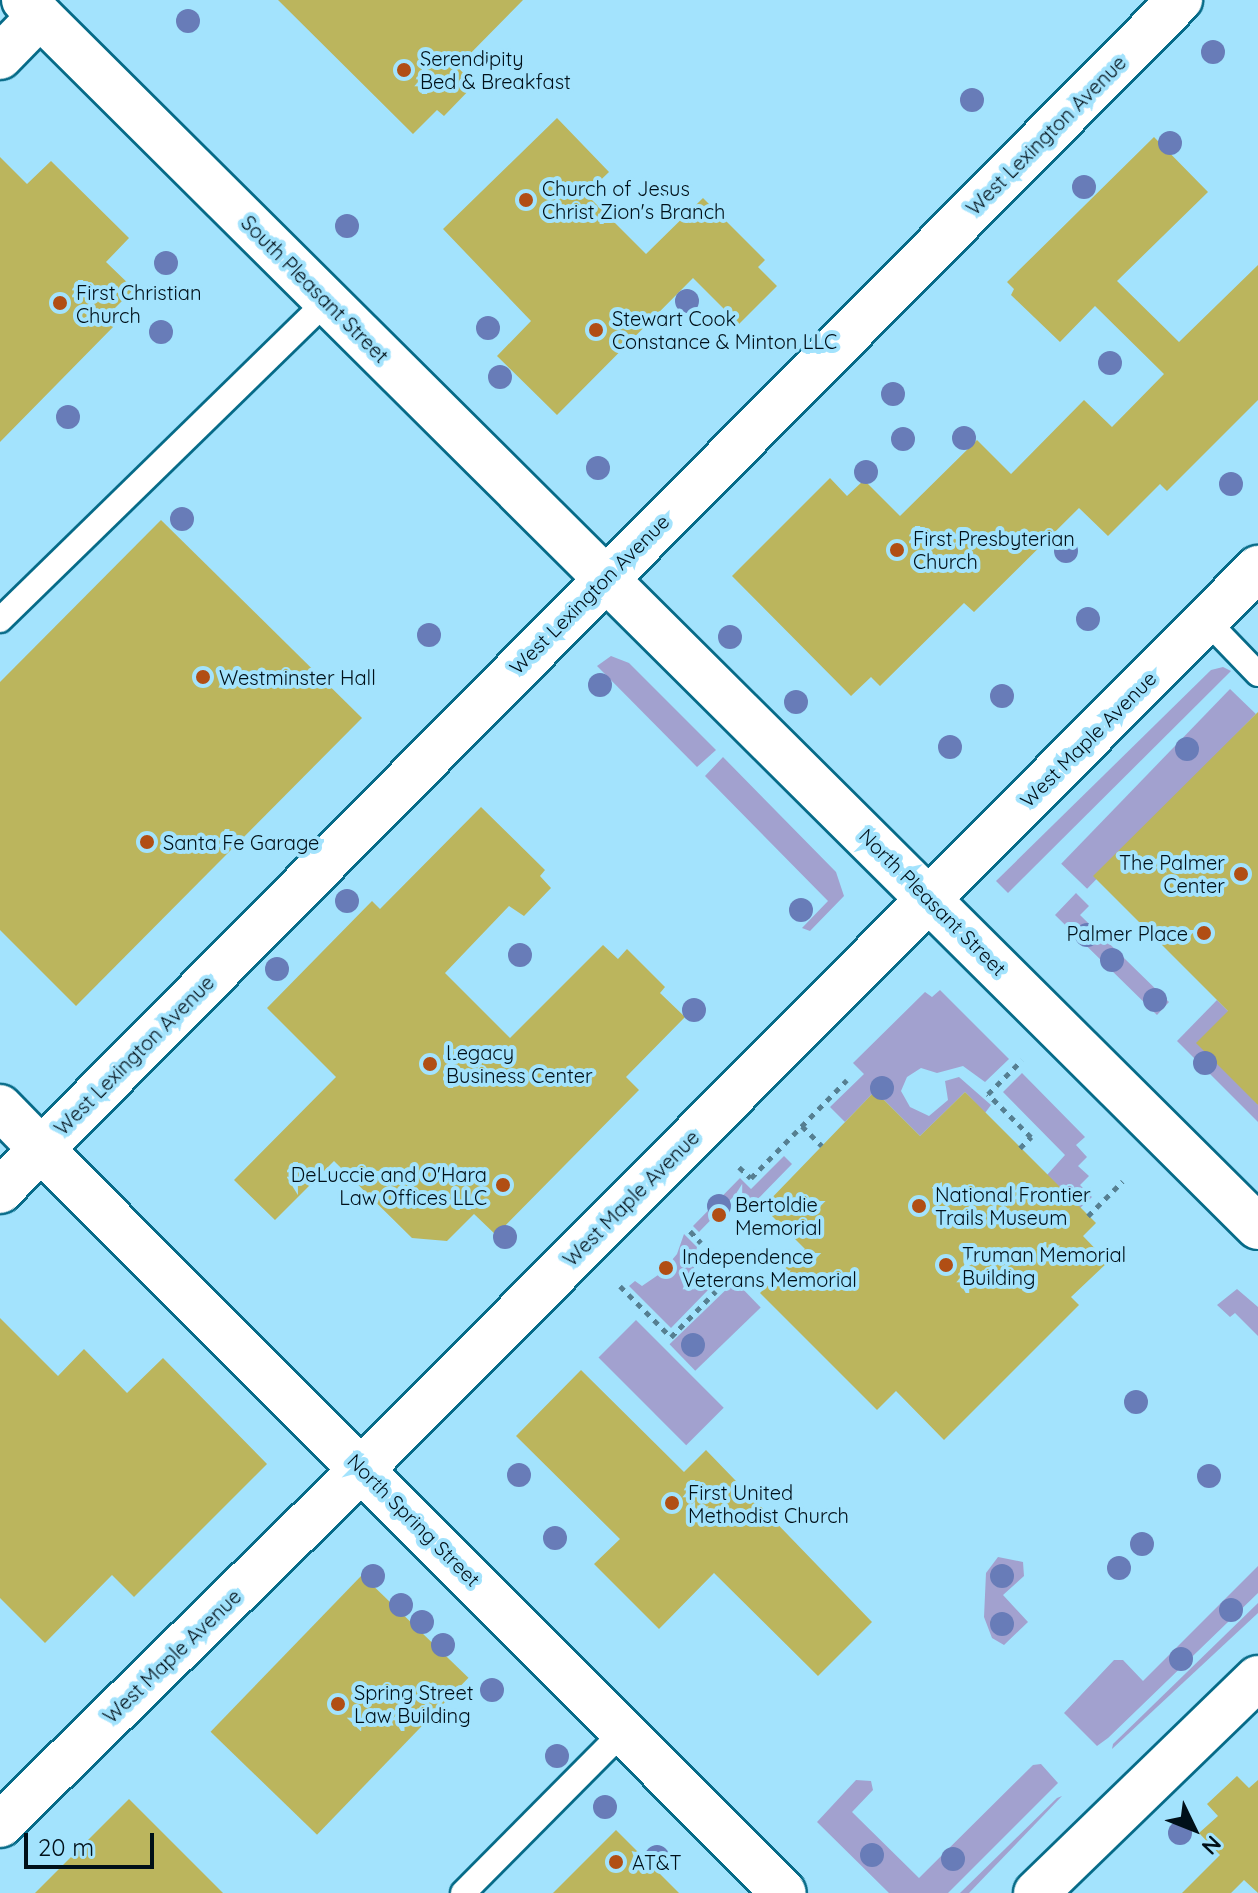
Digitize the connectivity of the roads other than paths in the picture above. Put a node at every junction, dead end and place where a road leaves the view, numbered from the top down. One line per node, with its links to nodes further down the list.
1 (1180, 0): 6 (street, West Lexington Avenue)
2 (32, 8): 3 (street); 4 (street, South Pleasant Street)
3 (0, 57)
4 (327, 301): 6 (street, South Pleasant Street); 7 (lane)
5 (1258, 568): 8 (street, West Maple Avenue)
6 (606, 578): 10 (street, North Pleasant Street); 12 (street, West Lexington Avenue)
7 (0, 620)
8 (1206, 620): 9 (lane); 10 (street, West Maple Avenue)
9 (1258, 674)
10 (930, 899): 14 (street, North Pleasant Street); 15 (street, West Maple Avenue)
11 (0, 1107): 12 (street, North Spring Street)
12 (41, 1149): 13 (street, West Lexington Avenue); 15 (street, North Spring Street)
13 (0, 1191)
14 (1258, 1227)
15 (362, 1469): 17 (street, North Spring Street); 18 (street, West Maple Avenue)
16 (1258, 1678): 21 (street)
17 (625, 1730): 19 (lane); 20 (street, North Spring Street)
18 (0, 1825)
19 (463, 1893)
20 (784, 1893)
21 (1036, 1893)

